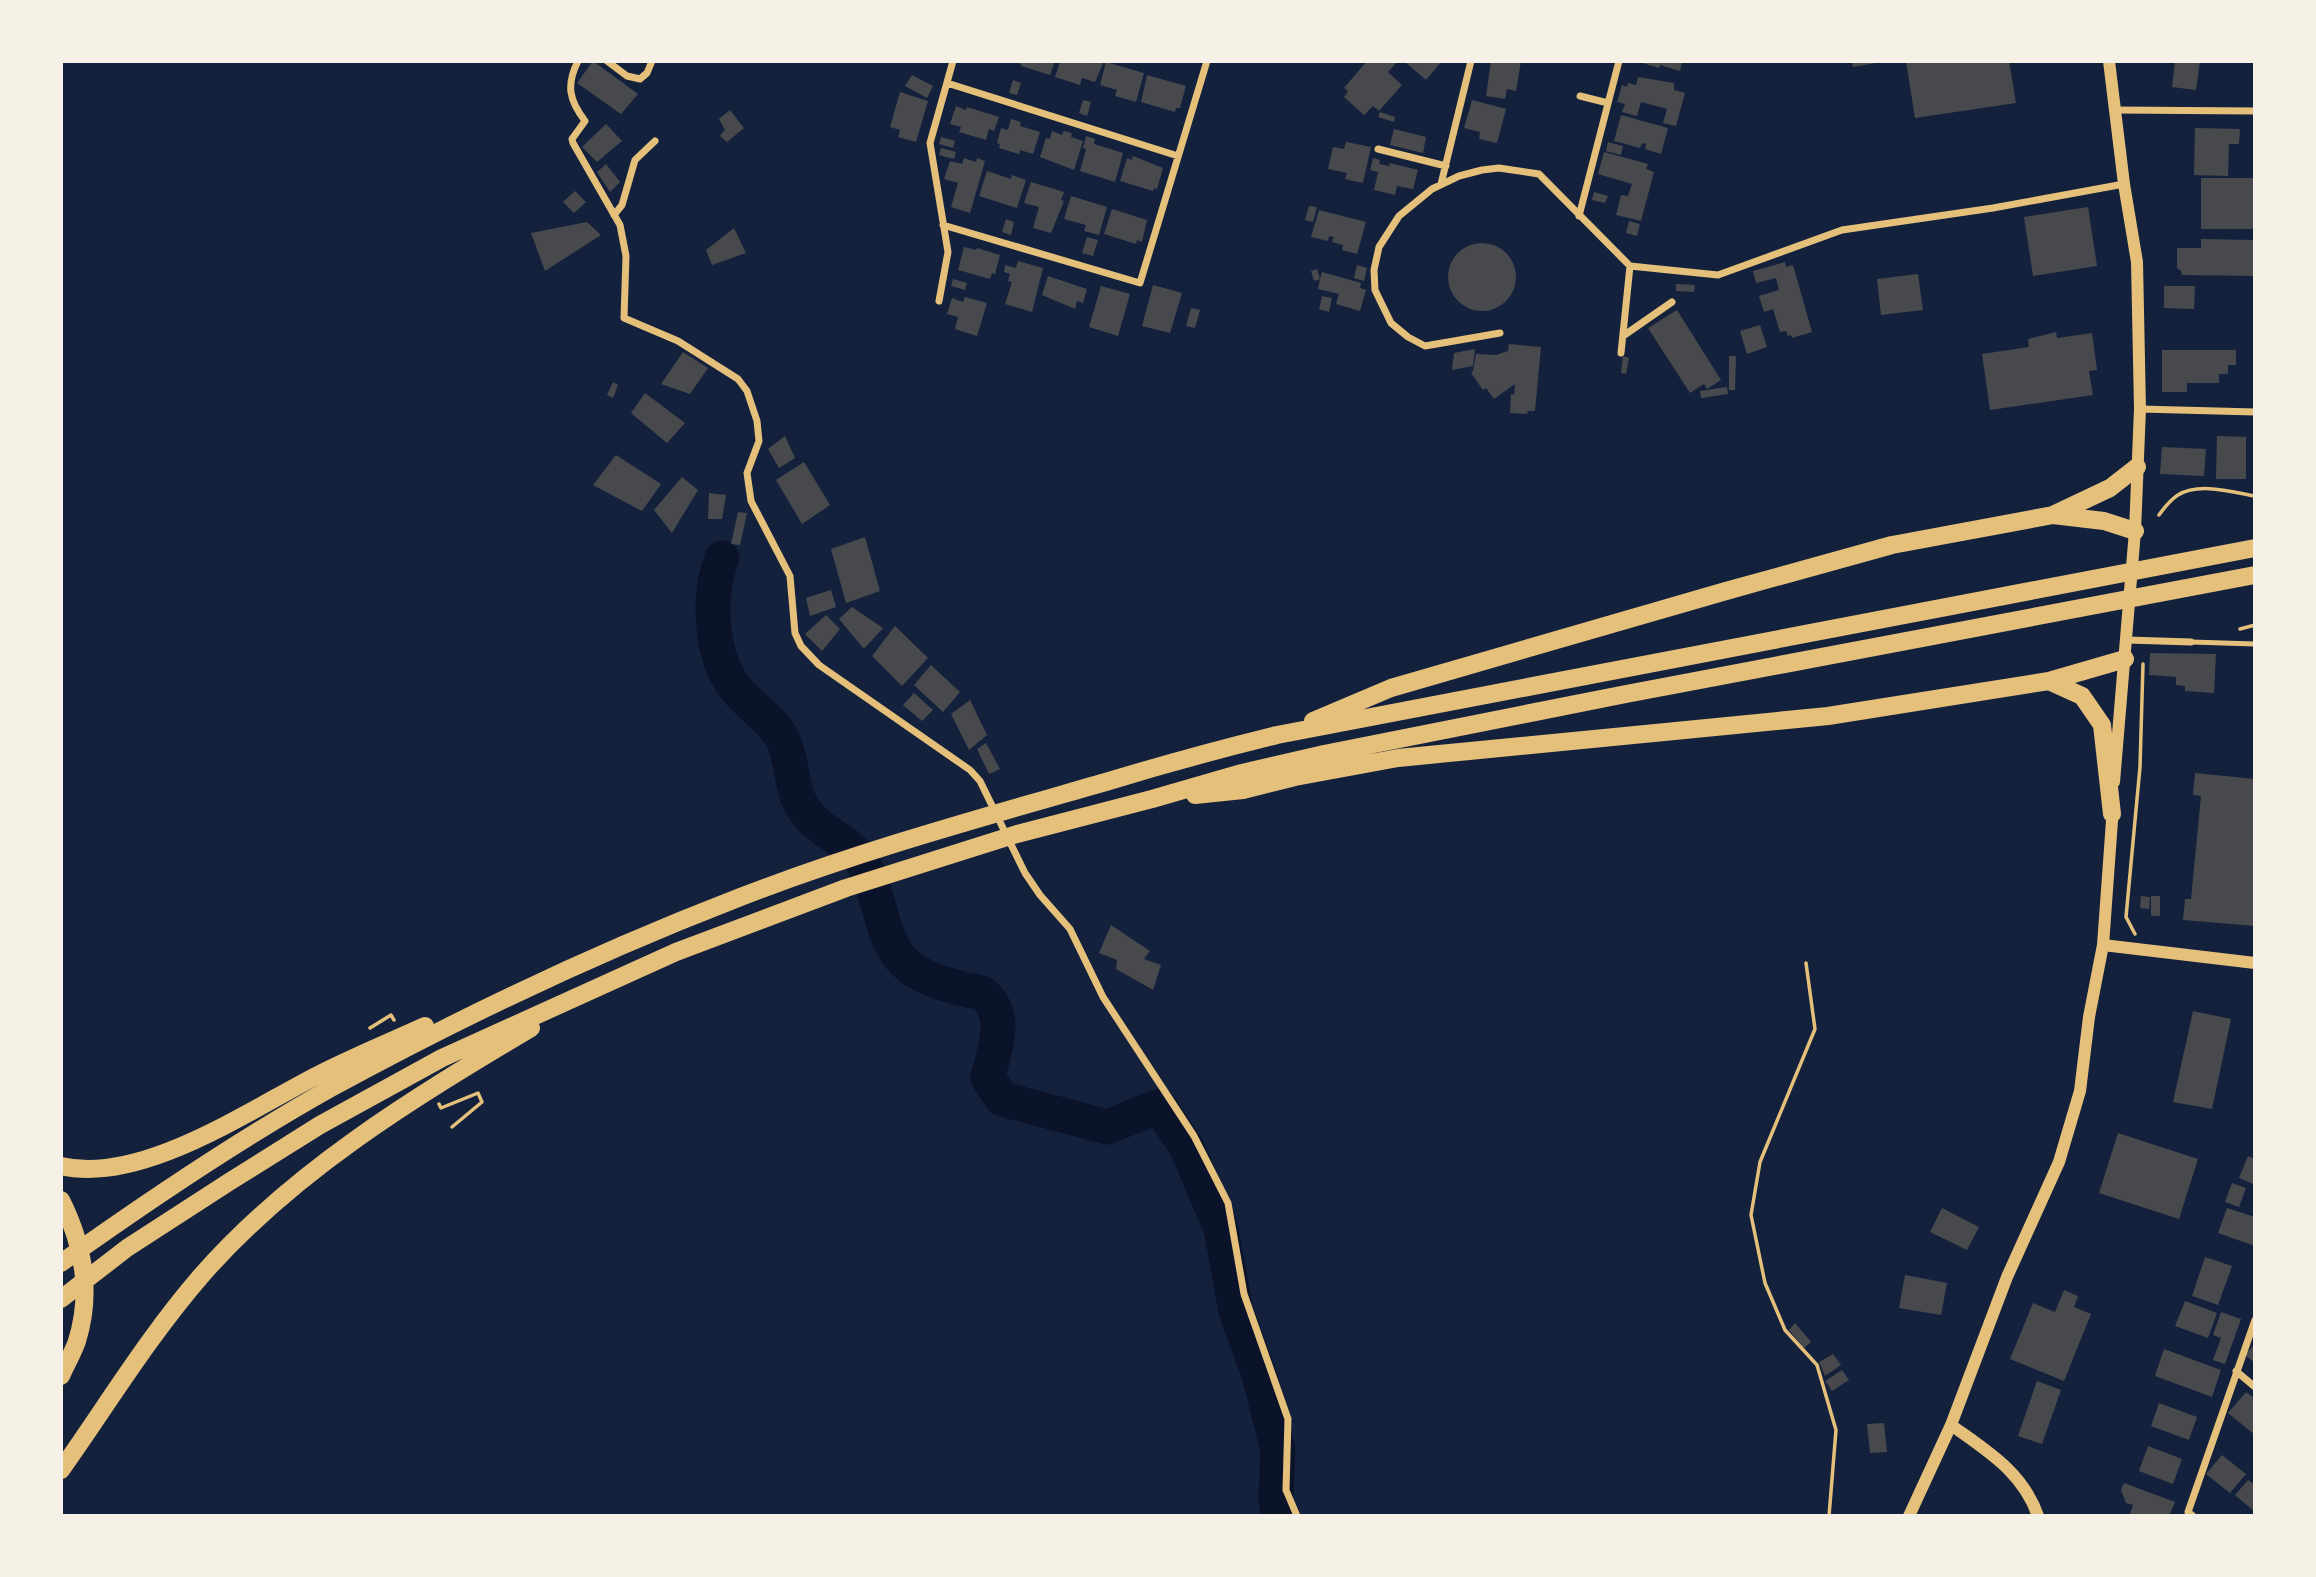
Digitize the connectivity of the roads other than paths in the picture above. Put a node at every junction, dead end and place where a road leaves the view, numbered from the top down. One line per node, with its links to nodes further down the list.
1 (578, 61): 20 (street)
2 (607, 61): 3 (street)
3 (652, 61)
4 (953, 61): 9 (street)
5 (1207, 61): 16 (street)
6 (1471, 61): 17 (street)
7 (1619, 61): 11 (street)
8 (2109, 61): 12 (street)
9 (947, 83): 16 (street); 22 (street)
10 (1580, 96): 11 (street)
11 (1608, 103): 21 (street)
12 (2115, 110): 13 (street); 19 (street)
13 (2255, 110)
14 (655, 141): 20 (street)
15 (1378, 149): 17 (street)
16 (1178, 156): 22 (street)
17 (1446, 166): 18 (street)
18 (1441, 184): 21 (street); 26 (street)
19 (2124, 184): 23 (street); 29 (street)
20 (614, 215): 58 (street)
21 (1579, 216): 23 (street)
22 (943, 225): 24 (street)
23 (1630, 266): 27 (street)
24 (940, 301)
25 (1672, 302): 27 (street)
26 (1500, 333)
27 (1623, 336): 28 (street)
28 (1620, 353)
29 (2140, 409): 30 (street); 31 (street)
30 (2255, 412)
31 (2137, 467): 32 (highway); 33 (street)
32 (2053, 514): 33 (highway); 41 (highway)
33 (2135, 531): 36 (street)
34 (2255, 548): 41 (highway)
35 (2255, 575): 42 (highway)
36 (2127, 640): 37 (street); 39 (street)
37 (2192, 642): 38 (lane)
38 (2255, 644)
39 (2125, 659): 40 (highway); 43 (street)
40 (2049, 681): 42 (highway); 43 (highway)
41 (1277, 736): 45 (highway)
42 (1153, 799): 47 (highway)
43 (2112, 814): 44 (street)
44 (2103, 945): 46 (street); 56 (street)
45 (593, 957): 48 (highway); 50 (highway)
46 (2255, 963)
47 (612, 980): 51 (highway); 57 (highway)
48 (61, 1166)
49 (61, 1200): 54 (highway)
50 (61, 1263)
51 (61, 1299)
52 (2255, 1320): 53 (street)
53 (2236, 1371): 55 (street); 61 (street)
54 (61, 1376)
55 (2255, 1387)
56 (1951, 1425): 59 (street); 60 (street)
57 (61, 1470)
58 (1297, 1516)
59 (1909, 1516)
60 (2038, 1516)
61 (2193, 1516)

